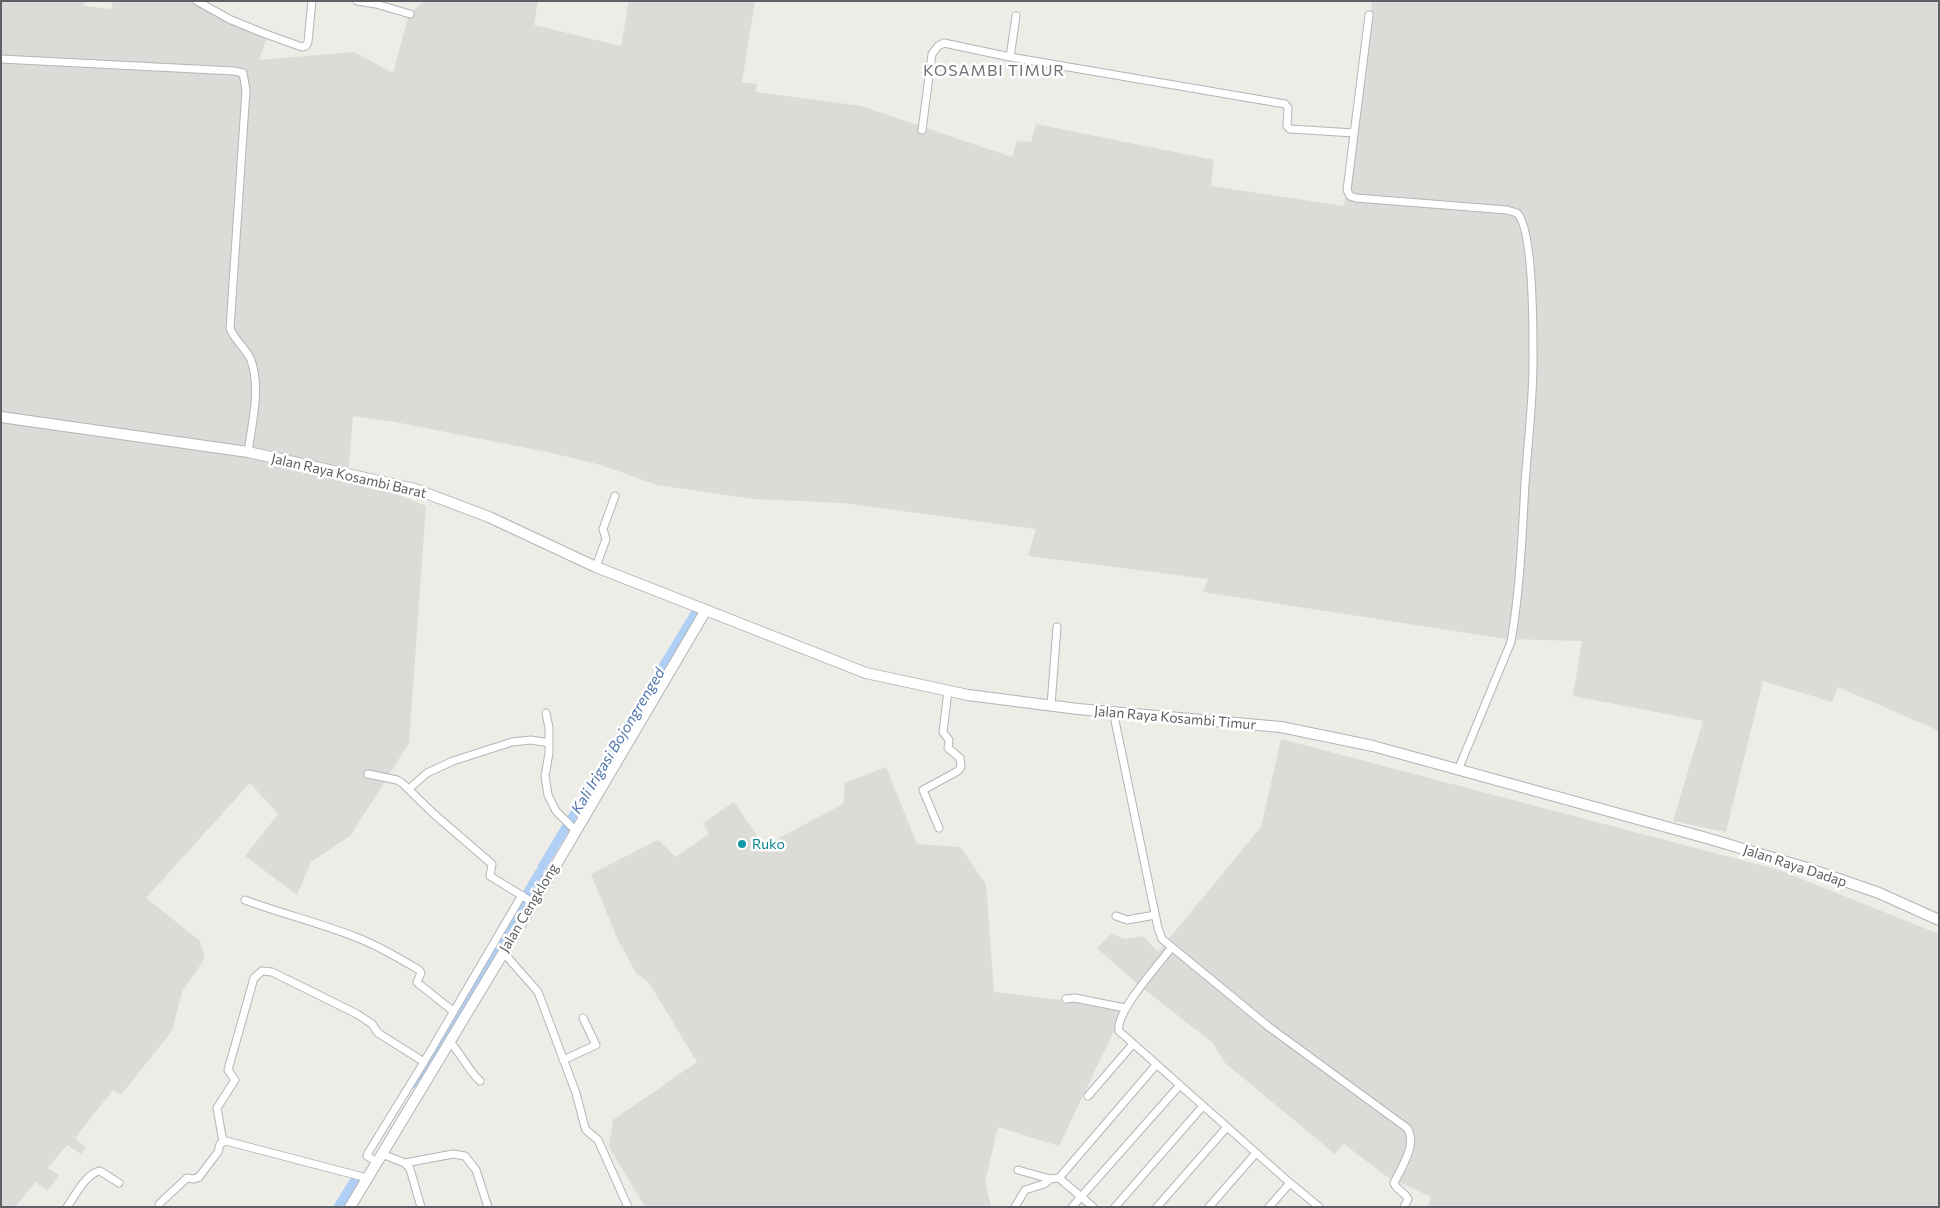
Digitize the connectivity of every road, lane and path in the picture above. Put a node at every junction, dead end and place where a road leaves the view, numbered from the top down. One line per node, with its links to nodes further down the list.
1 (198, 1): 2 (street)
2 (312, 1)
3 (357, 1): 4 (street)
4 (410, 14)
5 (1369, 15): 10 (street)
6 (1016, 16): 7 (street)
7 (1010, 58): 9 (street); 10 (street)
8 (1, 59): 12 (street)
9 (922, 130)
10 (1354, 133): 22 (street)
11 (1, 417): 12 (main road, Jalan Raya Kosambi Barat)
12 (248, 452): 14 (main road, Jalan Raya Kosambi Barat)
13 (615, 496): 14 (street)
14 (596, 567): 15 (main road, Jalan Raya Kosambi Barat)
15 (706, 610): 17 (main road, Jalan Raya Kosambi Timur); 25 (main road, Jalan Cengklong)
16 (1057, 627): 18 (street)
17 (948, 690): 18 (main road, Jalan Raya Kosambi Timur); 27 (street)
18 (1051, 705): 19 (main road, Jalan Raya Kosambi Timur)
19 (1113, 711): 22 (main road, Jalan Raya Kosambi Timur); 30 (street)
20 (546, 713): 21 (street)
21 (548, 743): 24 (street); 25 (street)
22 (1458, 770): 26 (main road, Jalan Raya Kosambi Timur)
23 (368, 774): 24 (street)
24 (409, 789): 28 (street)
25 (571, 826): 28 (main road, Jalan Cengklong)
26 (1646, 827): 32 (main road, Jalan Raya Dadap)
27 (939, 828)
28 (527, 899): 34 (main road, Jalan Cengklong); 37 (street)
29 (245, 900): 37 (street)
30 (1156, 915): 31 (street); 33 (street)
31 (1116, 916)
32 (1939, 920)
33 (1172, 947): 36 (street); 78 (street)
34 (503, 952): 39 (main road, Jalan Cengklong); 43 (street)
35 (1066, 998): 36 (street)
36 (1125, 1008): 40 (street)
37 (453, 1011): 41 (street)
38 (583, 1018): 43 (street)
39 (449, 1041): 42 (main road, Jalan Cengklong); 46 (street)
40 (1132, 1044): 45 (street); 48 (street)
41 (432, 1047): 42 (street); 44 (street)
42 (442, 1052): 50 (main road, Jalan Cengklong)
43 (564, 1060): 69 (street)
44 (424, 1062): 49 (street); 53 (street)
45 (1156, 1065): 47 (street); 59 (street)
46 (480, 1081)
47 (1180, 1086): 51 (street); 63 (street)
48 (1088, 1096)
49 (400, 1099): 50 (street); 55 (street)
50 (411, 1105): 55 (main road, Jalan Cengklong)
51 (1203, 1106): 52 (street); 73 (street)
52 (1227, 1127): 54 (street); 74 (street)
53 (223, 1142): 58 (street); 64 (street)
54 (1256, 1153): 61 (street); 75 (street)
55 (378, 1159): 56 (street); 58 (main road, Jalan Cengklong)
56 (405, 1163): 67 (street); 68 (street)
57 (1018, 1170): 60 (street)
58 (367, 1178): 66 (main road, Jalan Cengklong)
59 (1059, 1178): 60 (street); 63 (street)
60 (1050, 1179): 70 (street)
61 (1290, 1183): 76 (street); 77 (street)
62 (119, 1184): 65 (street)
63 (1081, 1196): 71 (street); 72 (street)
64 (159, 1204)
65 (67, 1207)
66 (350, 1207)
67 (421, 1207)
68 (488, 1207)
69 (628, 1207)
70 (1015, 1207)
71 (1072, 1207)
72 (1093, 1207)
73 (1114, 1207)
74 (1157, 1207)
75 (1208, 1207)
76 (1269, 1207)
77 (1319, 1207)
78 (1404, 1207)

